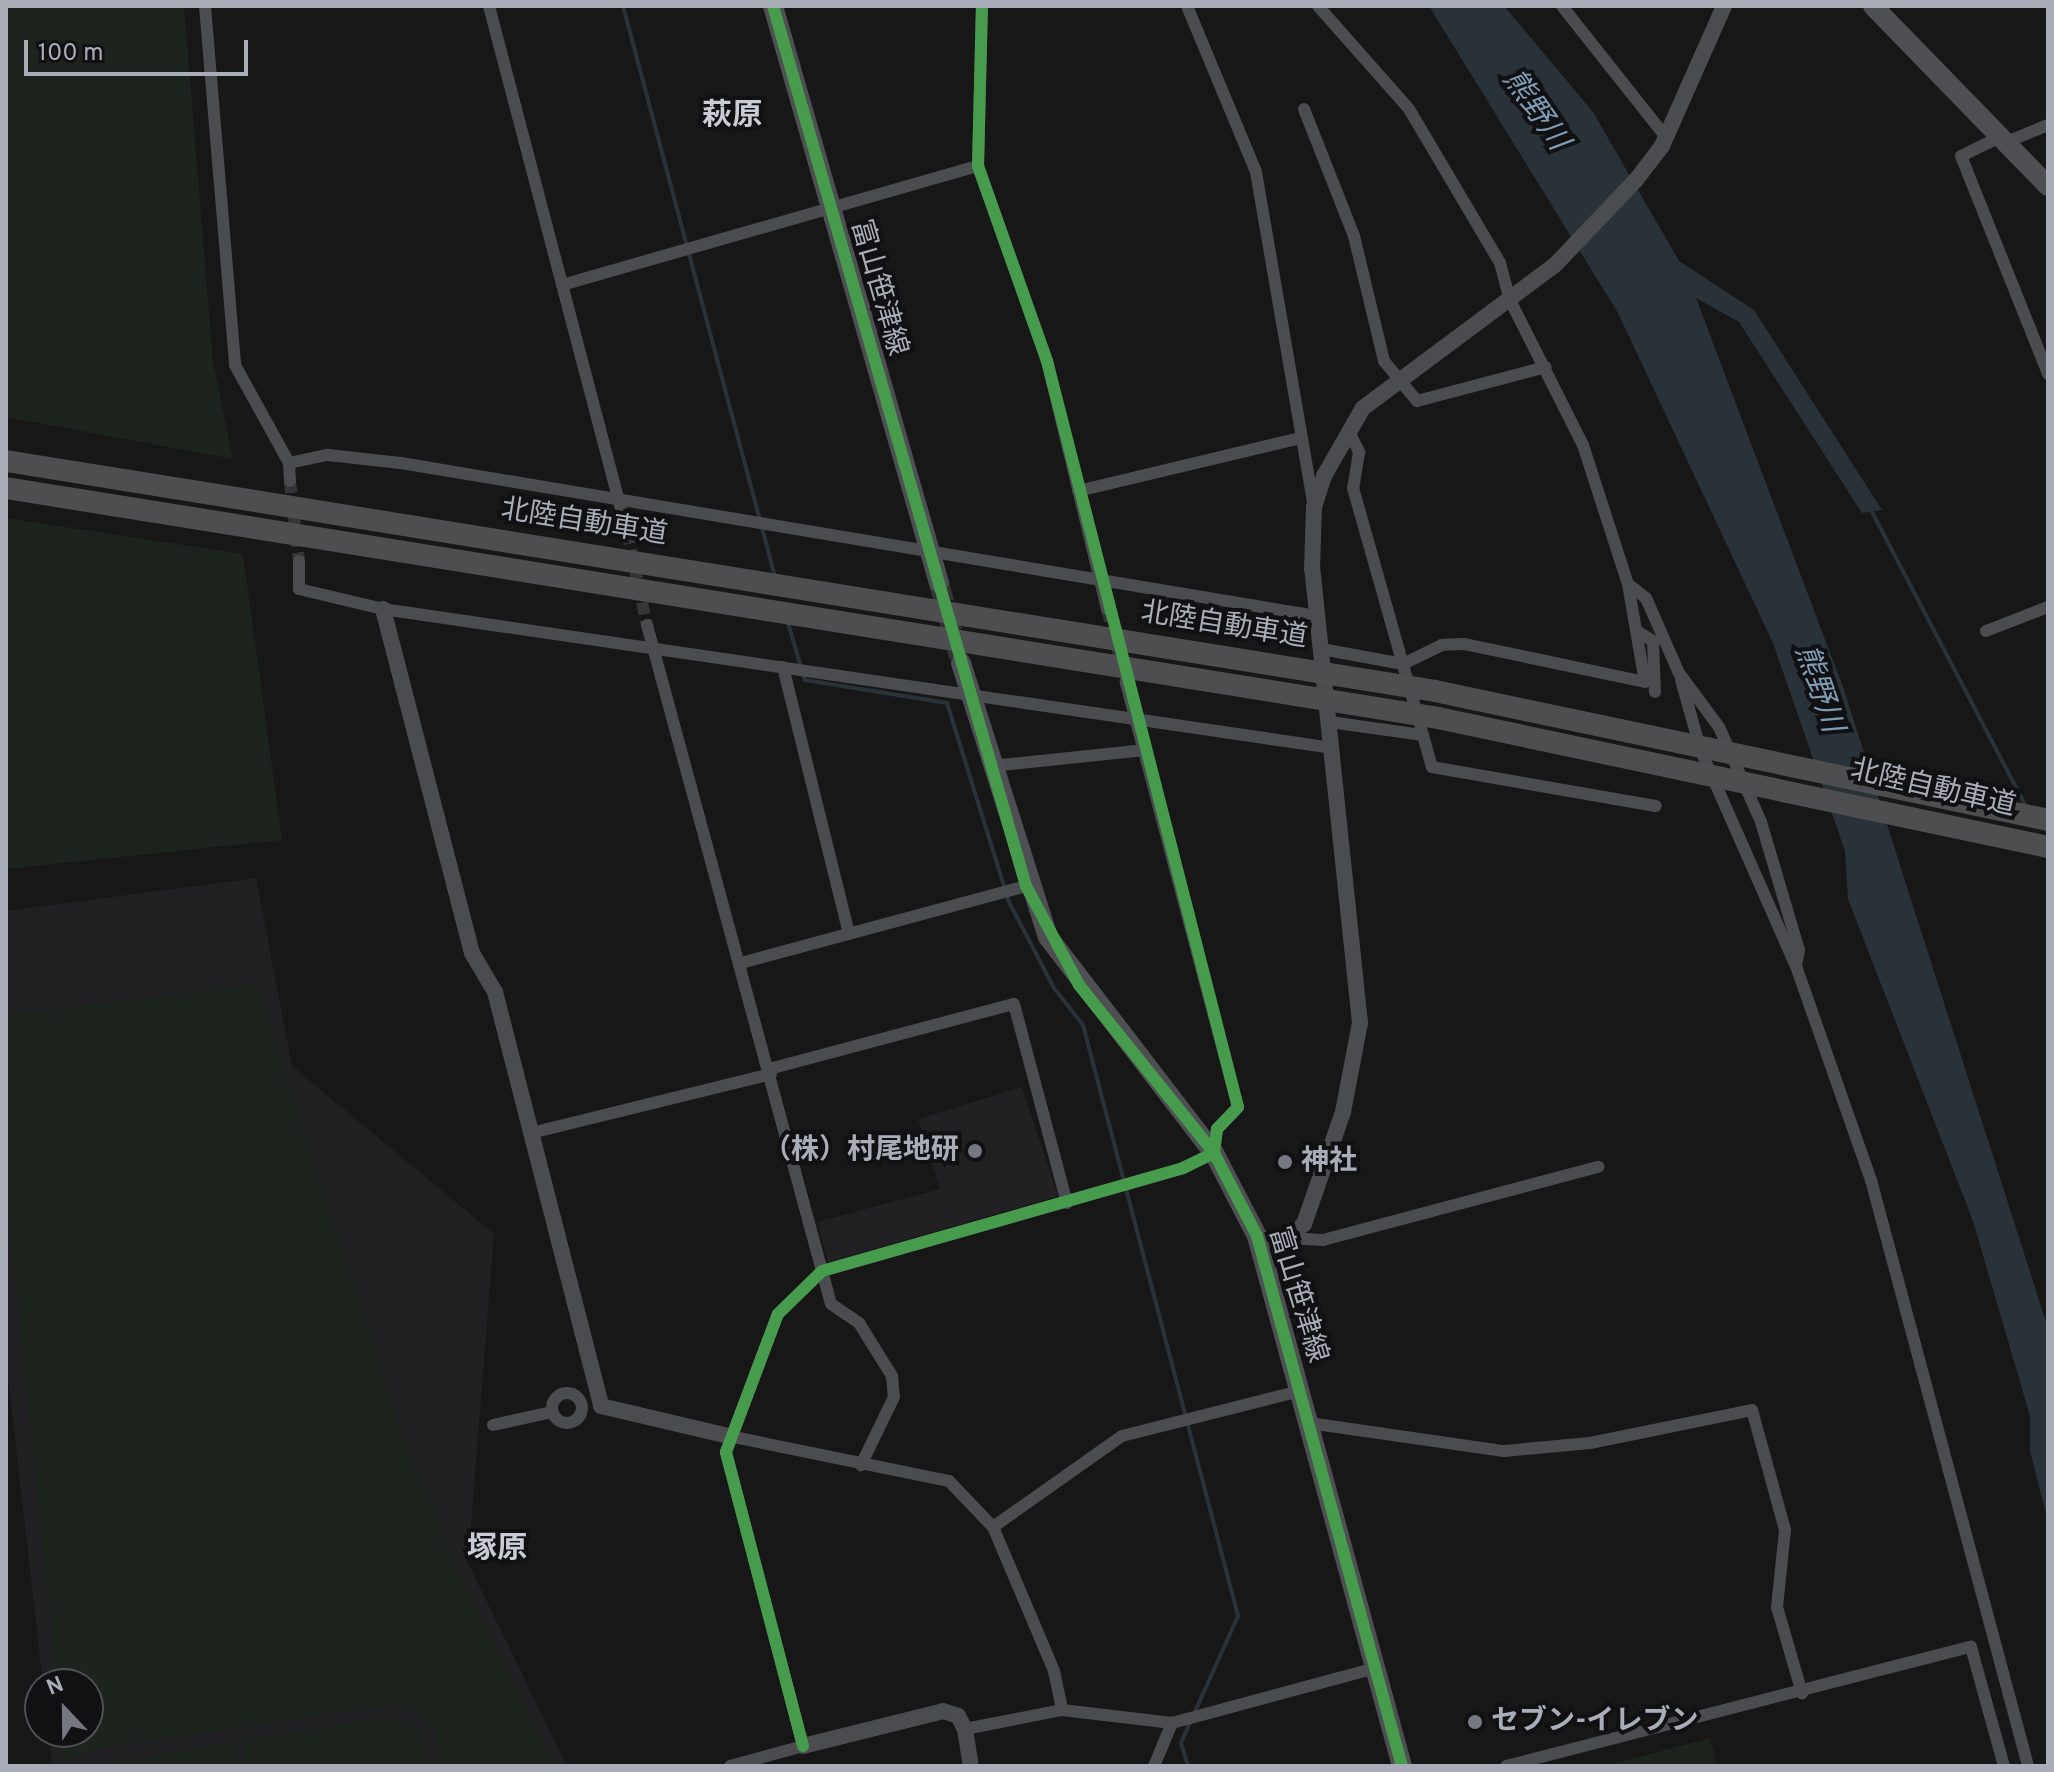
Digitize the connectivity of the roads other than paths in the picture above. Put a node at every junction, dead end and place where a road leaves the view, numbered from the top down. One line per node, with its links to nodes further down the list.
1 (205, 6): 25 (street)
2 (489, 6): 17 (street)
3 (773, 6): 16 (main road, 富山笹津線)
4 (982, 6): 14 (street)
5 (1187, 6): 23 (street)
6 (1318, 6): 18 (street)
7 (1562, 6): 13 (street)
8 (1724, 6): 13 (street)
9 (1873, 6): 12 (main road)
10 (1304, 109): 21 (street)
11 (2048, 125): 12 (street)
12 (2003, 140): 15 (main road); 20 (street)
13 (1664, 142): 18 (street)
14 (978, 166): 16 (street); 28 (street)
15 (2048, 186)
16 (830, 208): 17 (street); 32 (main road, 富山笹津線)
17 (562, 285): 29 (street)
18 (1514, 298): 19 (street); 21 (street)
19 (1546, 367): 21 (street); 36 (street)
20 (2048, 374)
21 (1398, 375): 22 (street)
22 (1348, 430): 30 (street); 47 (street)
23 (1297, 439): 28 (street); 30 (street)
24 (6, 461): 60 (highway, 北陸自動車道)
25 (289, 463): 26 (street); 29 (street)
26 (290, 481)
27 (6, 488): 61 (highway, 北陸自動車道)
28 (1078, 491): 34 (street)
29 (620, 502): 31 (street); 32 (street)
30 (1314, 507): 40 (street)
31 (627, 532)
32 (929, 553): 34 (street); 35 (main road, 富山笹津線)
33 (299, 561): 38 (street)
34 (1100, 579): 39 (street); 40 (street)
35 (939, 583)
36 (1628, 584): 42 (street); 49 (street)
37 (2048, 607): 43 (street)
38 (383, 609): 44 (street); 67 (street)
39 (1107, 609)
40 (1316, 616): 45 (street)
41 (647, 625): 44 (street)
42 (1637, 631): 47 (street); 51 (street)
43 (1986, 631)
44 (658, 649): 48 (street); 64 (street)
45 (1321, 649): 47 (street); 54 (street)
46 (961, 663): 52 (main road, 富山笹津線)
47 (1403, 664): 55 (street)
48 (783, 667): 52 (street); 63 (street)
49 (1679, 673): 65 (street); 65 (street)
50 (1126, 682): 53 (street)
51 (1655, 692)
52 (970, 694): 53 (street); 58 (main road, 富山笹津線)
53 (1137, 721): 56 (street); 57 (street)
54 (1330, 722): 55 (street); 56 (street)
55 (1423, 735): 59 (street)
56 (1332, 748): 71 (street)
57 (1145, 750): 58 (street); 68 (street)
58 (991, 766): 62 (main road, 富山笹津線)
59 (1656, 806)
60 (2048, 820)
61 (2048, 847)
62 (1026, 886): 63 (street); 68 (main road, 富山笹津線)
63 (849, 934): 64 (street)
64 (741, 963): 66 (street)
65 (1796, 966): 95 (street)
66 (770, 1072): 67 (street); 70 (street); 73 (street)
67 (531, 1133): 75 (street)
68 (1214, 1153): 70 (street); 72 (main road, 富山笹津線)
69 (1598, 1167): 71 (street)
70 (1067, 1203): 73 (street)
71 (1287, 1238): 72 (street)
72 (1264, 1257): 74 (main road, 富山笹津線)
73 (822, 1271): 80 (street); 81 (street)
74 (1300, 1391): 78 (main road, 富山笹津線); 82 (street)
75 (599, 1400): 76 (street); 80 (street)
76 (582, 1404): 77 (street); 77 (street)
77 (552, 1412): 79 (street)
78 (1309, 1423): 83 (main road, 富山笹津線); 84 (street)
79 (493, 1425)
80 (729, 1436): 81 (street); 88 (street)
81 (861, 1465): 82 (street)
82 (993, 1527): 85 (street)
83 (1376, 1668): 86 (street); 92 (main road, 富山笹津線)
84 (1802, 1693): 93 (street); 94 (street)
85 (1062, 1710): 86 (street); 87 (street)
86 (1172, 1723): 91 (street)
87 (965, 1729): 88 (street); 90 (street)
88 (803, 1746): 89 (street)
89 (730, 1766)
90 (971, 1766)
91 (1154, 1766)
92 (1402, 1766)
93 (1506, 1766)
94 (2004, 1766)
95 (2028, 1766)

